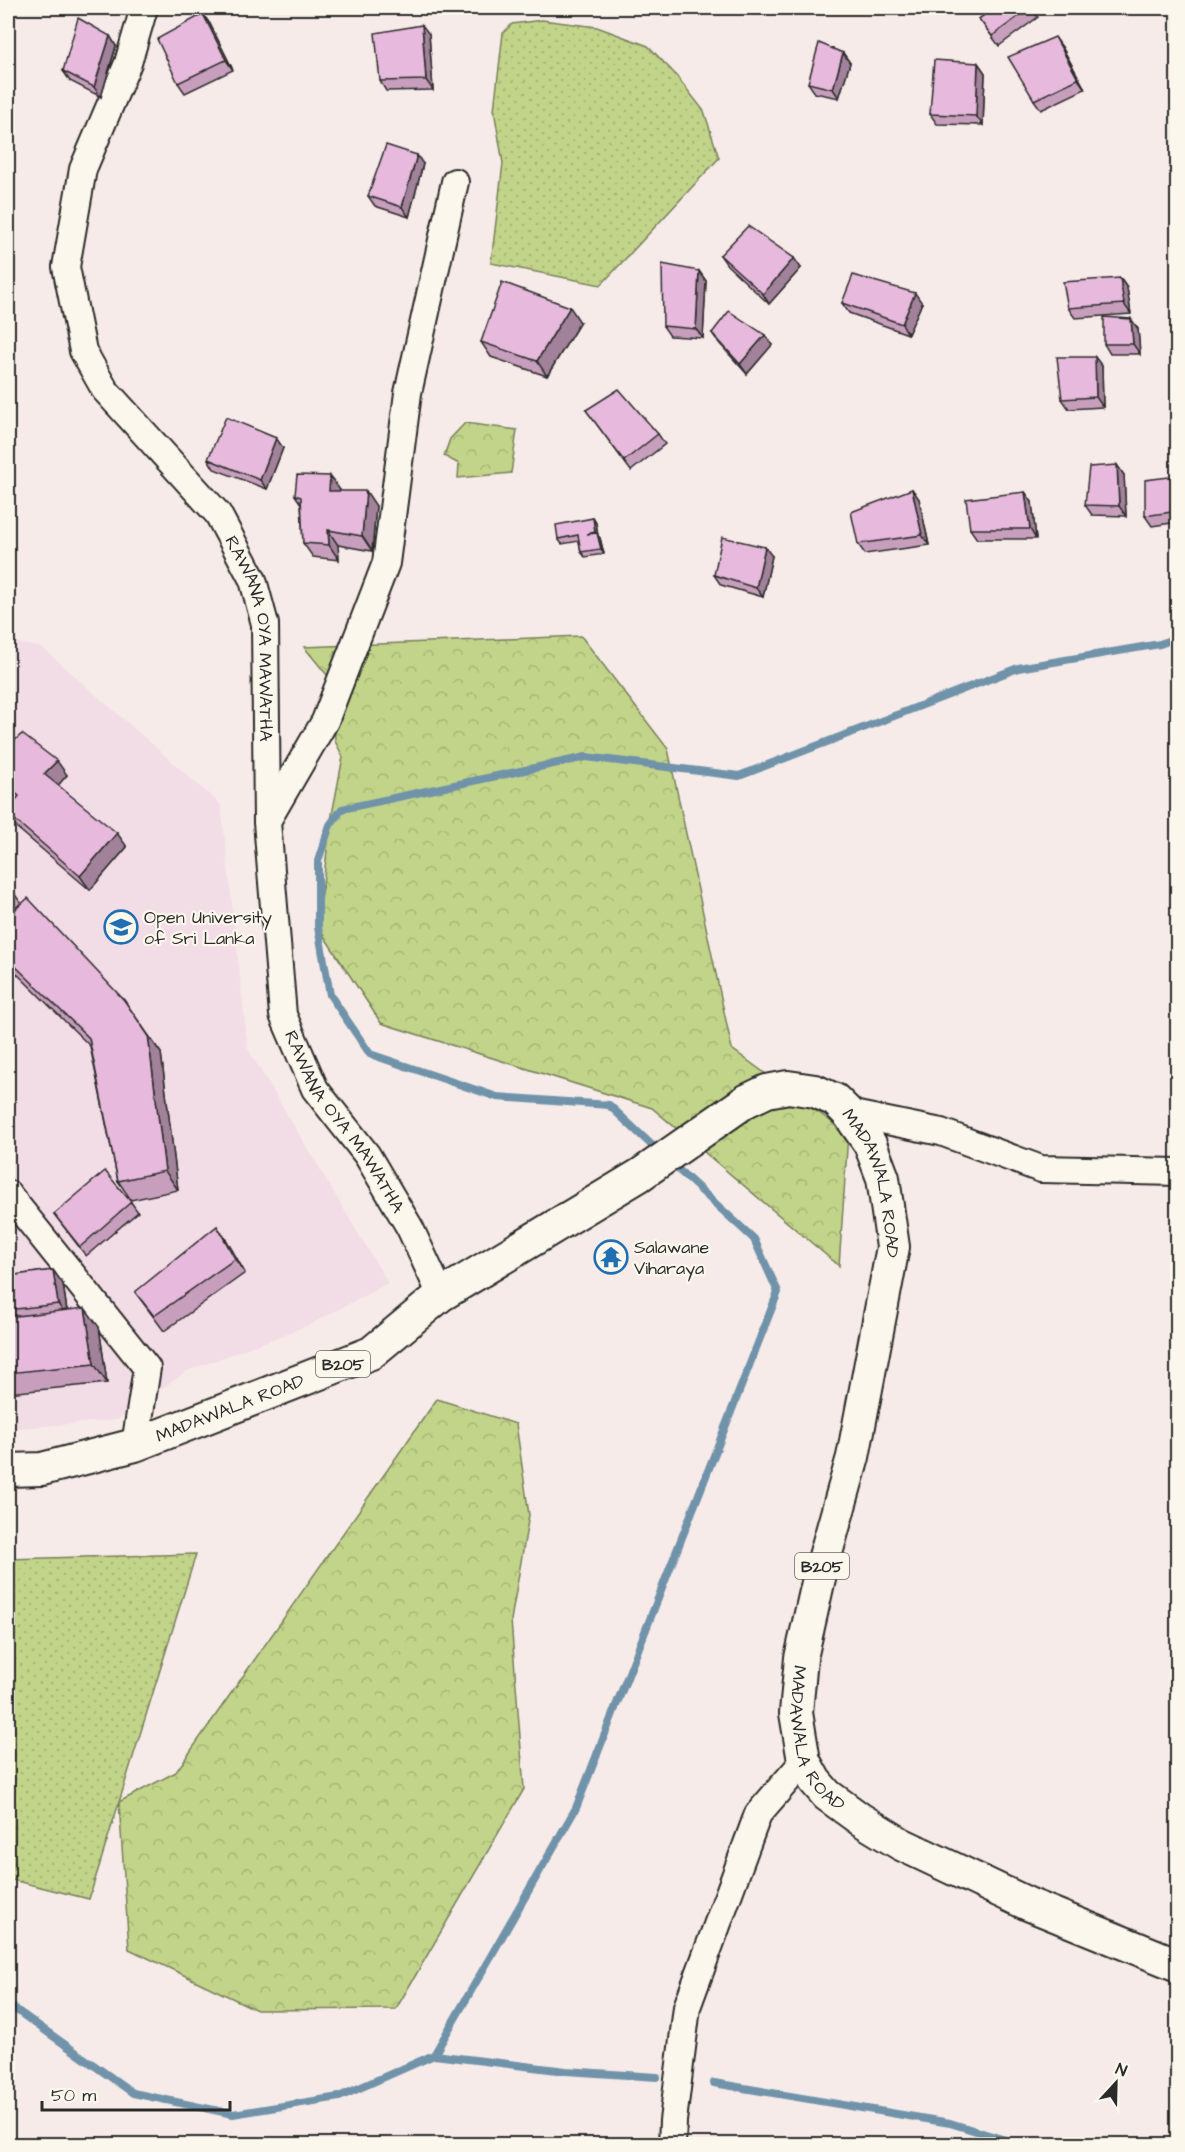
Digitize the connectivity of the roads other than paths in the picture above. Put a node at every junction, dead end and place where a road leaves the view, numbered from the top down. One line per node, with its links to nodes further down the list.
1 (144, 8): 3 (street, RAWANA OYA MAWATHA)
2 (455, 182): 3 (street)
3 (267, 822): 7 (street, RAWANA OYA MAWATHA)
4 (848, 1113): 5 (street); 7 (main road, MADAWALA ROAD / B205); 10 (main road, MADAWALA ROAD / B205)
5 (1178, 1172)
6 (11, 1203): 8 (street)
7 (441, 1295): 8 (main road, MADAWALA ROAD / B205)
8 (135, 1445): 9 (main road, MADAWALA ROAD / B205)
9 (8, 1470)
10 (804, 1761): 11 (main road, MADAWALA ROAD / B205); 12 (street)
11 (1178, 1965)
12 (672, 2145)

